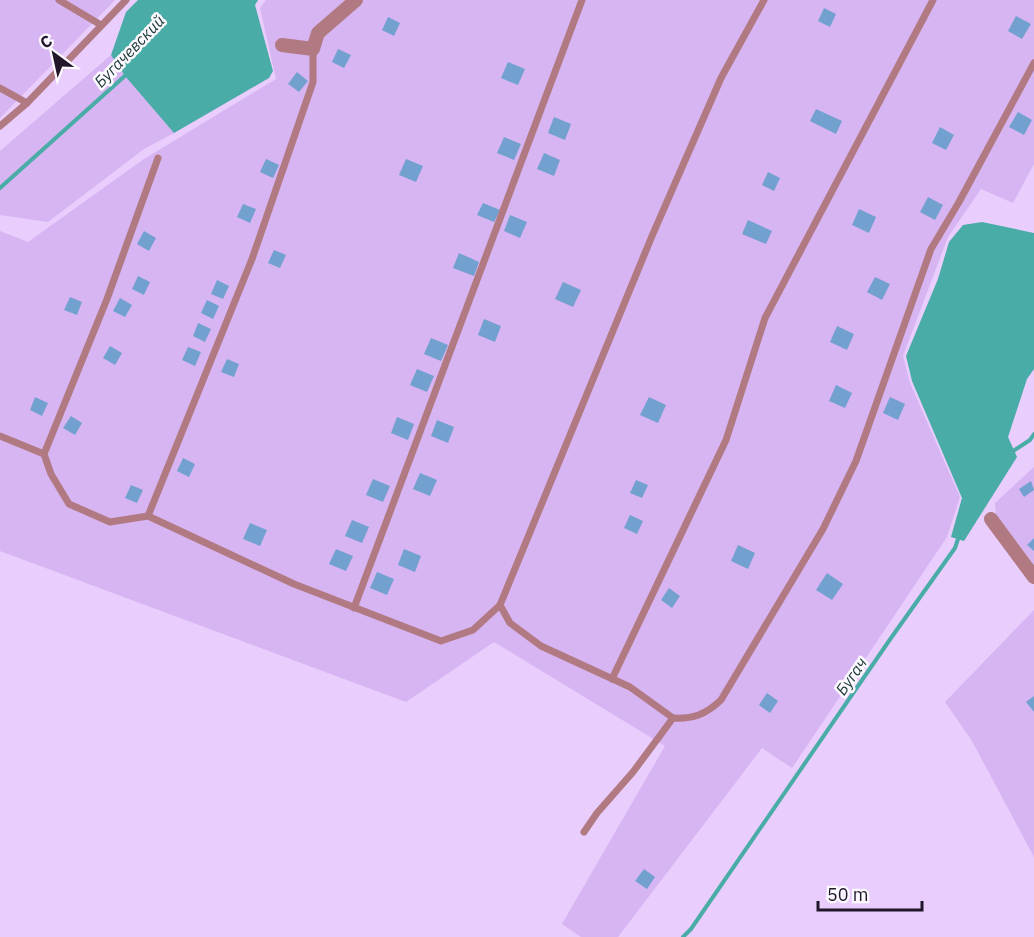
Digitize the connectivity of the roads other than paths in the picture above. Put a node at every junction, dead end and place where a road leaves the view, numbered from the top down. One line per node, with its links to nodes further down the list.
1 (59, 0): 7 (lane)
2 (126, 0): 7 (lane)
3 (356, 0): 9 (street)
4 (582, 0): 21 (lane)
5 (764, 0): 20 (lane)
6 (933, 0): 22 (lane)
7 (102, 25): 12 (lane)
8 (282, 45): 9 (street)
9 (313, 49): 17 (lane)
10 (1034, 63): 23 (lane)
11 (0, 88): 12 (lane)
12 (27, 103): 13 (lane)
13 (0, 126)
14 (158, 158): 16 (lane)
15 (0, 436): 16 (lane)
16 (44, 454): 17 (lane)
17 (148, 516): 21 (lane)
18 (991, 519): 19 (street)
19 (1034, 577)
20 (500, 605): 21 (lane); 22 (lane)
21 (354, 608)
22 (612, 679): 23 (lane)
23 (673, 718): 24 (lane)
24 (584, 832)

